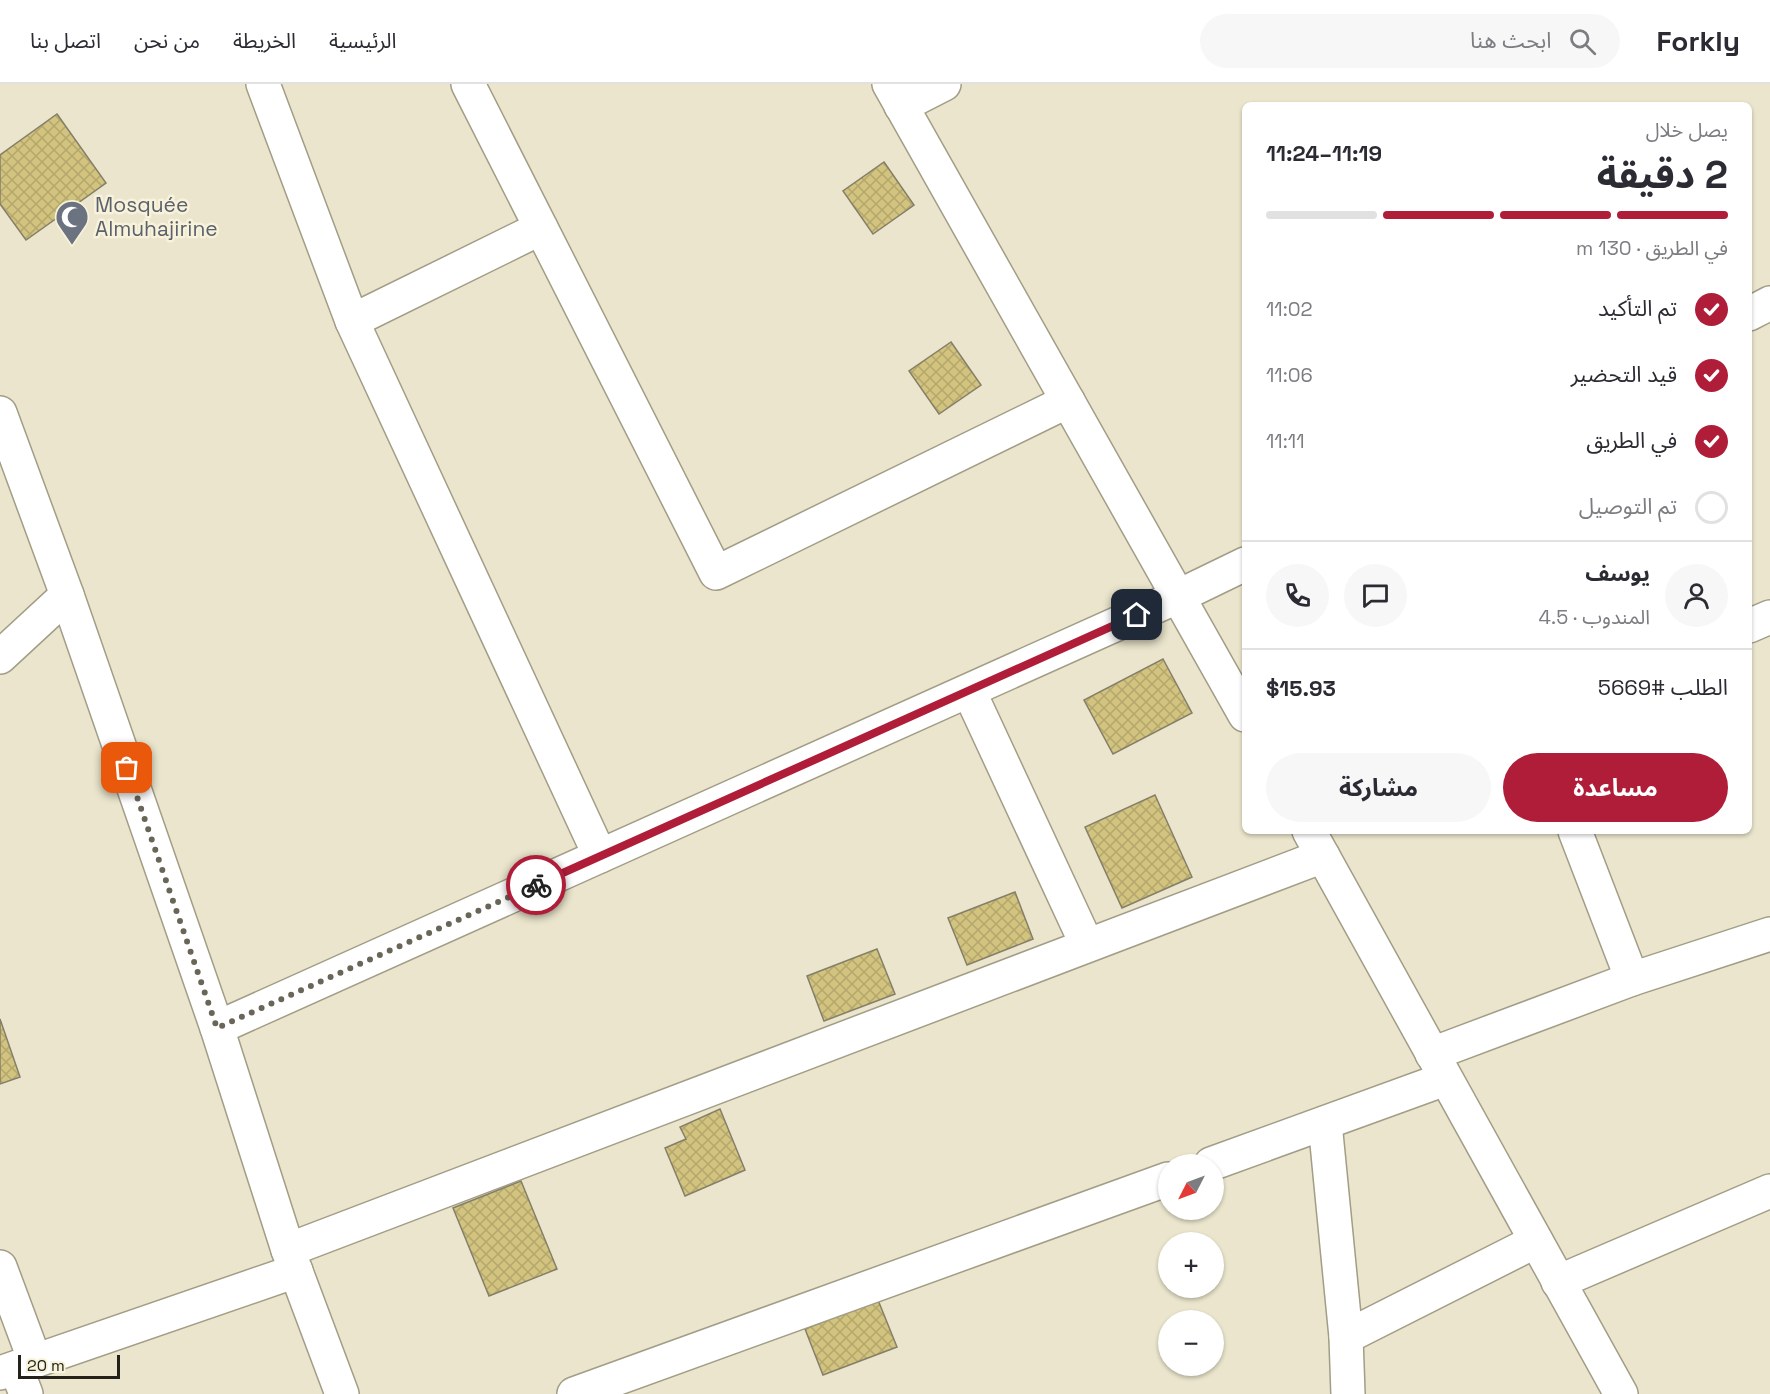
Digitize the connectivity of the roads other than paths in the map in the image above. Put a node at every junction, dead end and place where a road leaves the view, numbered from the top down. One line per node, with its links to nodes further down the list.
1 (264, 84): 8 (street)
2 (468, 84): 5 (street)
3 (944, 84): 4 (street)
4 (895, 95): 9 (street)
5 (541, 228): 8 (street); 9 (street)
6 (1770, 303): 7 (street)
7 (1752, 312)
8 (352, 321): 21 (street)
9 (1068, 401): 13 (street)
10 (0, 413): 12 (street)
11 (1242, 566): 13 (street)
12 (67, 595): 16 (street); 25 (street)
13 (1179, 597): 17 (street); 18 (street)
14 (1770, 617): 15 (street)
15 (1752, 625)
16 (0, 657)
17 (969, 691): 21 (street); 23 (street)
18 (1242, 711)
19 (1576, 834): 24 (street)
20 (1316, 844): 23 (street); 26 (street)
21 (600, 856): 25 (street)
22 (1770, 934): 24 (street)
23 (1087, 945): 32 (street)
24 (1632, 979): 26 (street)
25 (217, 1028): 32 (street)
26 (1439, 1067): 27 (street); 31 (street)
27 (1325, 1123): 28 (street); 35 (street)
28 (1224, 1159)
29 (1158, 1183): 38 (street)
30 (1770, 1191): 34 (street)
31 (1536, 1241): 34 (street); 35 (street)
32 (292, 1260): 36 (street); 37 (street)
33 (0, 1268): 36 (street)
34 (1558, 1282): 40 (street)
35 (1346, 1337): 39 (street)
36 (19, 1374)
37 (342, 1394)
38 (574, 1394)
39 (1348, 1394)
40 (1621, 1394)

